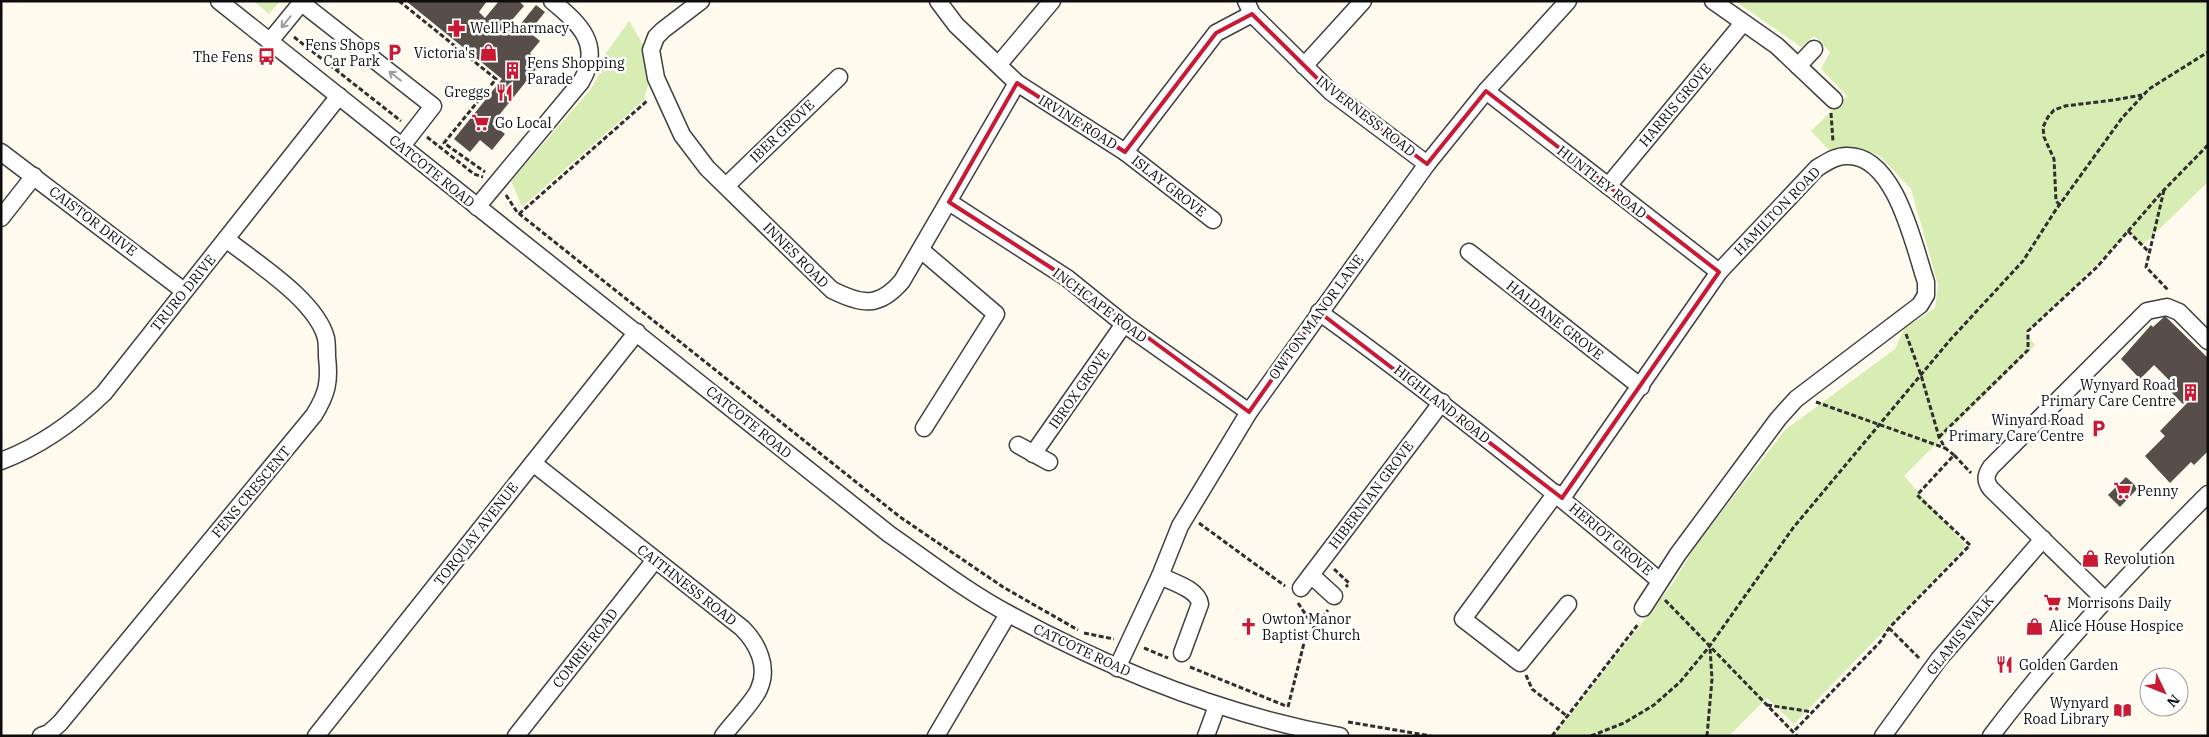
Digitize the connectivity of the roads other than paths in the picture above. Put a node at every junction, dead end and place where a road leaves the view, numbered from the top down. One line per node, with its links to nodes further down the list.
1 (219, 1): 11 (street, CATCOTE ROAD)
2 (552, 1): 29 (street)
3 (701, 1): 26 (street, INNES ROAD)
4 (938, 1): 13 (street, IRVINE ROAD)
5 (1052, 1): 13 (street)
6 (1363, 1): 14 (street)
7 (1568, 1): 18 (street, OWTON MANOR LANE)
8 (1713, 1): 10 (street)
9 (1249, 8): 14 (street, INVERNESS ROAD); 23 (street, IRVINE ROAD)
10 (1743, 24): 15 (street); 27 (street, HARRIS GROVE)
11 (270, 41): 19 (street, CATCOTE ROAD); 21 (street, one-way to 11)
12 (1814, 49): 15 (street)
13 (999, 64): 17 (street, IRVINE ROAD)
14 (1304, 66): 24 (street, INVERNESS ROAD)
15 (1798, 66): 20 (street)
16 (839, 77): 26 (street, IBER GROVE)
17 (1018, 83): 23 (street, IRVINE ROAD); 28 (street, INNES ROAD)
18 (1486, 91): 24 (street, OWTON MANOR LANE); 27 (street, HUNTLEY ROAD)
19 (339, 96): 21 (street, CATCOTE ROAD); 32 (street, TRURO DRIVE)
20 (1832, 98)
21 (402, 146): 29 (street, CATCOTE ROAD)
22 (1, 152): 25 (street, CAISTOR DRIVE)
23 (1125, 152): 31 (street, ISLAY GROVE)
24 (1427, 164): 37 (street, OWTON MANOR LANE)
25 (34, 176): 30 (street); 36 (street, CAISTOR DRIVE)
26 (726, 186): 33 (street, INNES ROAD)
27 (1608, 186): 35 (street, HUNTLEY ROAD)
28 (949, 202): 33 (street, INNES ROAD); 38 (street, INCHCAPE ROAD)
29 (477, 207): 39 (street, CATCOTE ROAD)
30 (1, 218)
31 (1213, 220)
32 (226, 239): 36 (street, TRURO DRIVE); 65 (street, FENS CRESCENT)
33 (921, 250): 44 (street)
34 (1469, 252): 41 (street, HALDANE GROVE)
35 (1719, 272): 41 (street, HAMILTON ROAD); 55 (street, HAMILTON ROAD)
36 (184, 291): 47 (street, TRURO DRIVE)
37 (1320, 312): 42 (street, HIGHLAND ROAD); 43 (street, OWTON MANOR LANE)
38 (1124, 324): 43 (street, INCHCAPE ROAD); 46 (street, IBROX GROVE)
39 (637, 332): 48 (street, TORQUAY AVENUE); 60 (street, CATCOTE ROAD)
40 (2208, 341): 52 (street)
41 (1641, 388): 51 (street, HAMILTON ROAD)
42 (1442, 402): 51 (street, HIGHLAND ROAD); 56 (street, HIBERNIAN GROVE)
43 (1249, 412): 54 (street, OWTON MANOR LANE)
44 (924, 428)
45 (1018, 445): 46 (street)
46 (1034, 454): 49 (street)
47 (1, 461)
48 (533, 462): 53 (street, CAITHNESS ROAD); 66 (street, TORQUAY AVENUE)
49 (1049, 462)
50 (2208, 494): 57 (street)
51 (1559, 496): 55 (street, HERIOT GROVE); 58 (street)
52 (2043, 539): 57 (street); 71 (street, GLAMIS WALK)
53 (655, 560): 67 (street, COMRIE ROAD); 68 (street, CAITHNESS ROAD)
54 (1160, 576): 61 (street); 62 (street, OWTON MANOR LANE)
55 (1658, 585): 59 (street, HAMILTON ROAD)
56 (1336, 597)
57 (2104, 599): 72 (street)
58 (1568, 604)
59 (1643, 608)
60 (1008, 614): 62 (street, CATCOTE ROAD); 69 (street)
61 (1179, 659)
62 (1117, 668): 63 (street, CATCOTE ROAD)
63 (1217, 706): 64 (street, CATCOTE ROAD); 70 (street)
64 (1342, 728)
65 (41, 736)
66 (316, 736)
67 (516, 736)
68 (723, 736)
69 (936, 736)
70 (1206, 736)
71 (1883, 736)
72 (1992, 736)

